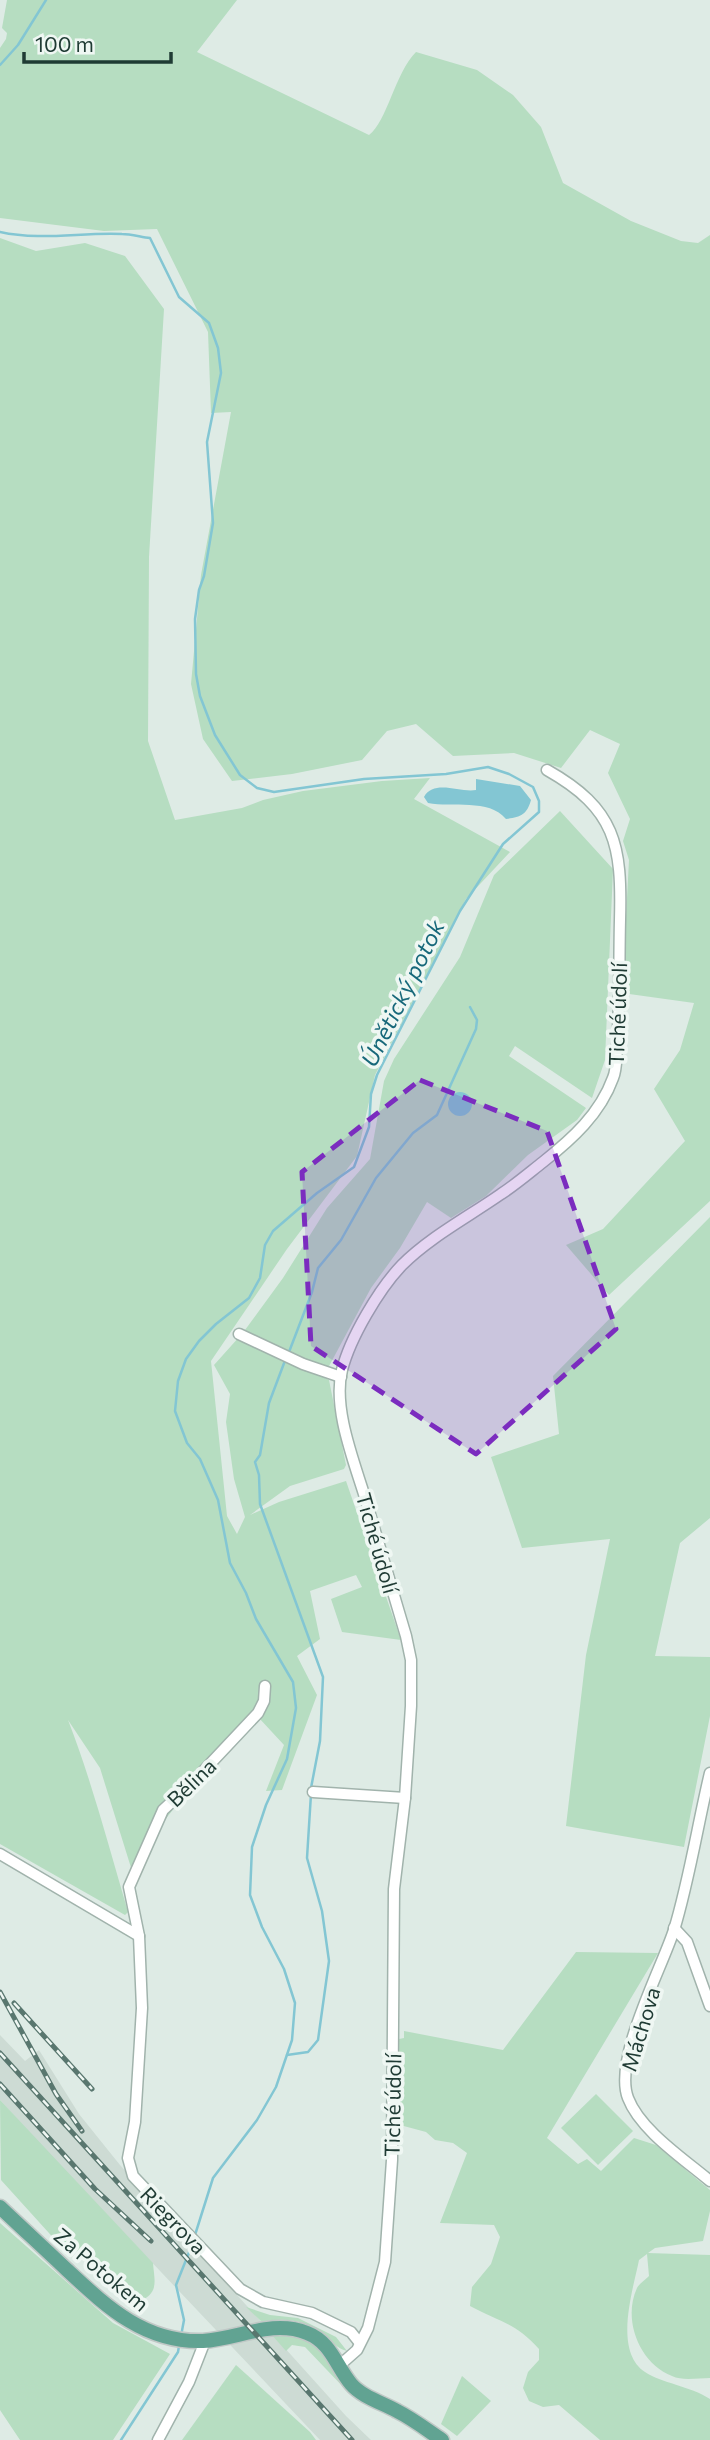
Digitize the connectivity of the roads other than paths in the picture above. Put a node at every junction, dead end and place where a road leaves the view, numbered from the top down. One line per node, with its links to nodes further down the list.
1 (547, 770): 3 (street, Tiché údolí)
2 (239, 1334): 3 (street)
3 (341, 1377): 7 (street, Tiché údolí)
4 (265, 1686): 9 (street, Bělina)
5 (710, 1773): 10 (street, Máchova)
6 (313, 1792): 7 (street)
7 (405, 1798): 16 (street, Tiché údolí)
8 (0, 1854): 11 (street)
9 (129, 1887): 11 (street, Riegrova)
10 (674, 1928): 12 (street); 13 (street, Máchova)
11 (139, 1936): 16 (street, Riegrova)
12 (710, 2006)
13 (710, 2181)
14 (0, 2207): 15 (main road, Za Potokem)
15 (199, 2341): 17 (main road, Za Potokem); 18 (street)
16 (359, 2343): 17 (street)
17 (340, 2365): 19 (main road, Za Potokem)
18 (158, 2440)
19 (442, 2440)

